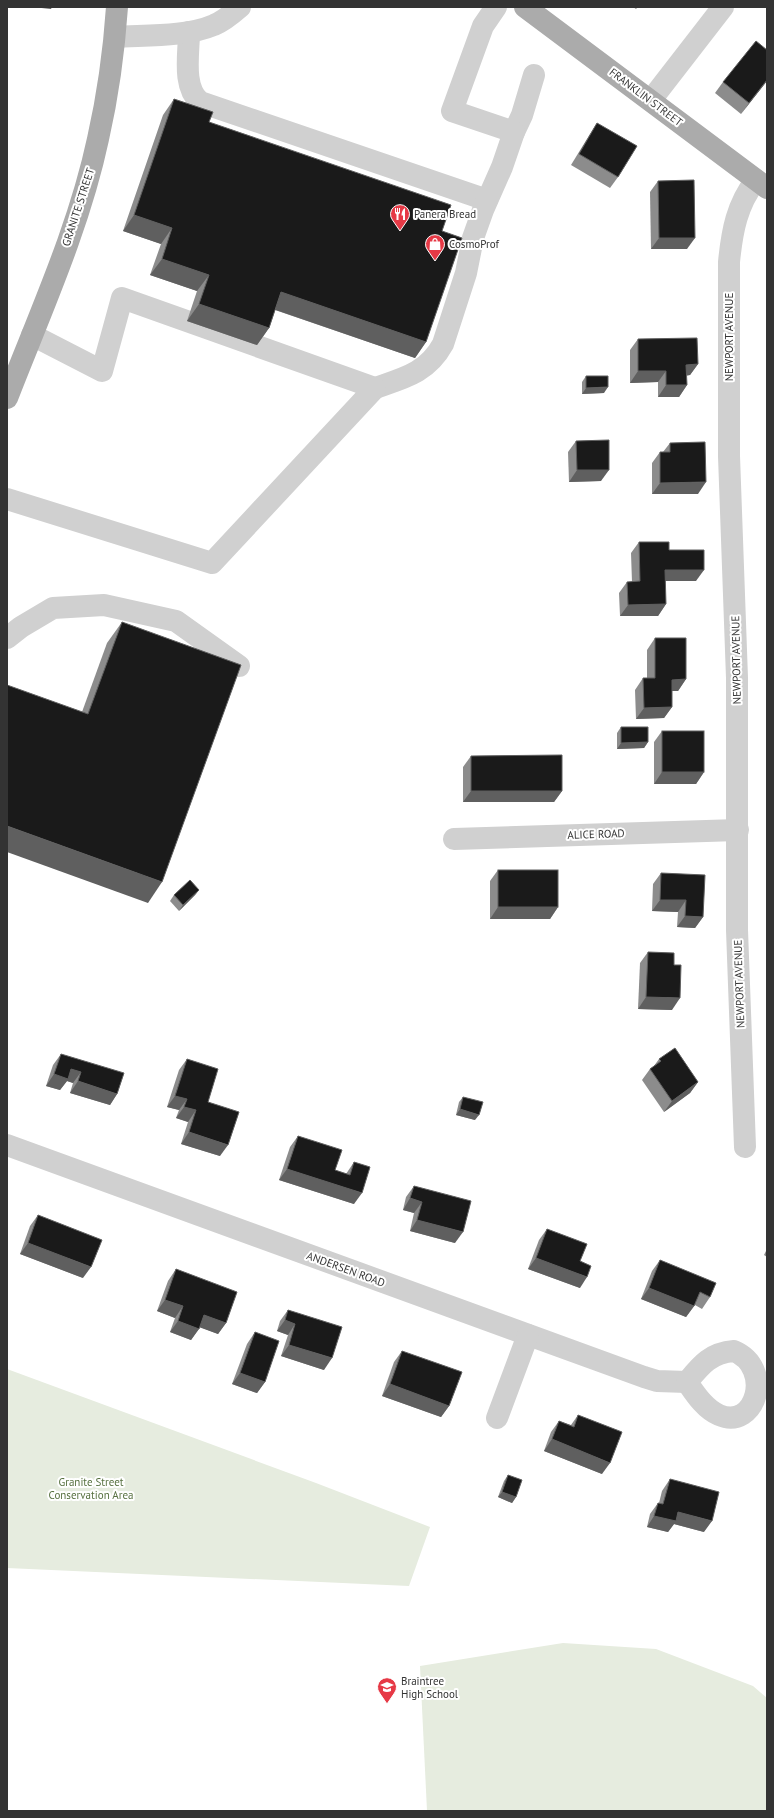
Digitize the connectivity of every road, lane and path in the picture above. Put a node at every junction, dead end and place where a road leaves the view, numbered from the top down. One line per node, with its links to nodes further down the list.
1 (117, 7): 7 (main road, GRANITE STREET)
2 (240, 7): 6 (street)
3 (496, 7): 10 (street)
4 (525, 7): 9 (main road, FRANKLIN STREET)
5 (723, 7): 9 (street)
6 (189, 32): 7 (street); 12 (street)
7 (115, 37): 13 (main road, GRANITE STREET)
8 (534, 75): 10 (street)
9 (651, 100): 11 (main road, FRANKLIN STREET)
10 (514, 132): 12 (street)
11 (762, 184): 20 (street, NEWPORT AVENUE)
12 (487, 200): 15 (street)
13 (32, 335): 14 (main road, GRANITE STREET); 15 (street)
14 (12, 374): 16 (main road, GRANITE STREET)
15 (375, 388): 17 (street)
16 (7, 398)
17 (7, 499)
18 (7, 638): 19 (street)
19 (239, 666)
20 (738, 830): 21 (street, ALICE ROAD); 23 (street, NEWPORT AVENUE)
21 (454, 839)
22 (7, 1145): 24 (street, ANDERSEN ROAD)
23 (745, 1147)
24 (528, 1335): 25 (street, ANDERSEN ROAD); 26 (street)
25 (687, 1382)
26 (497, 1418)

